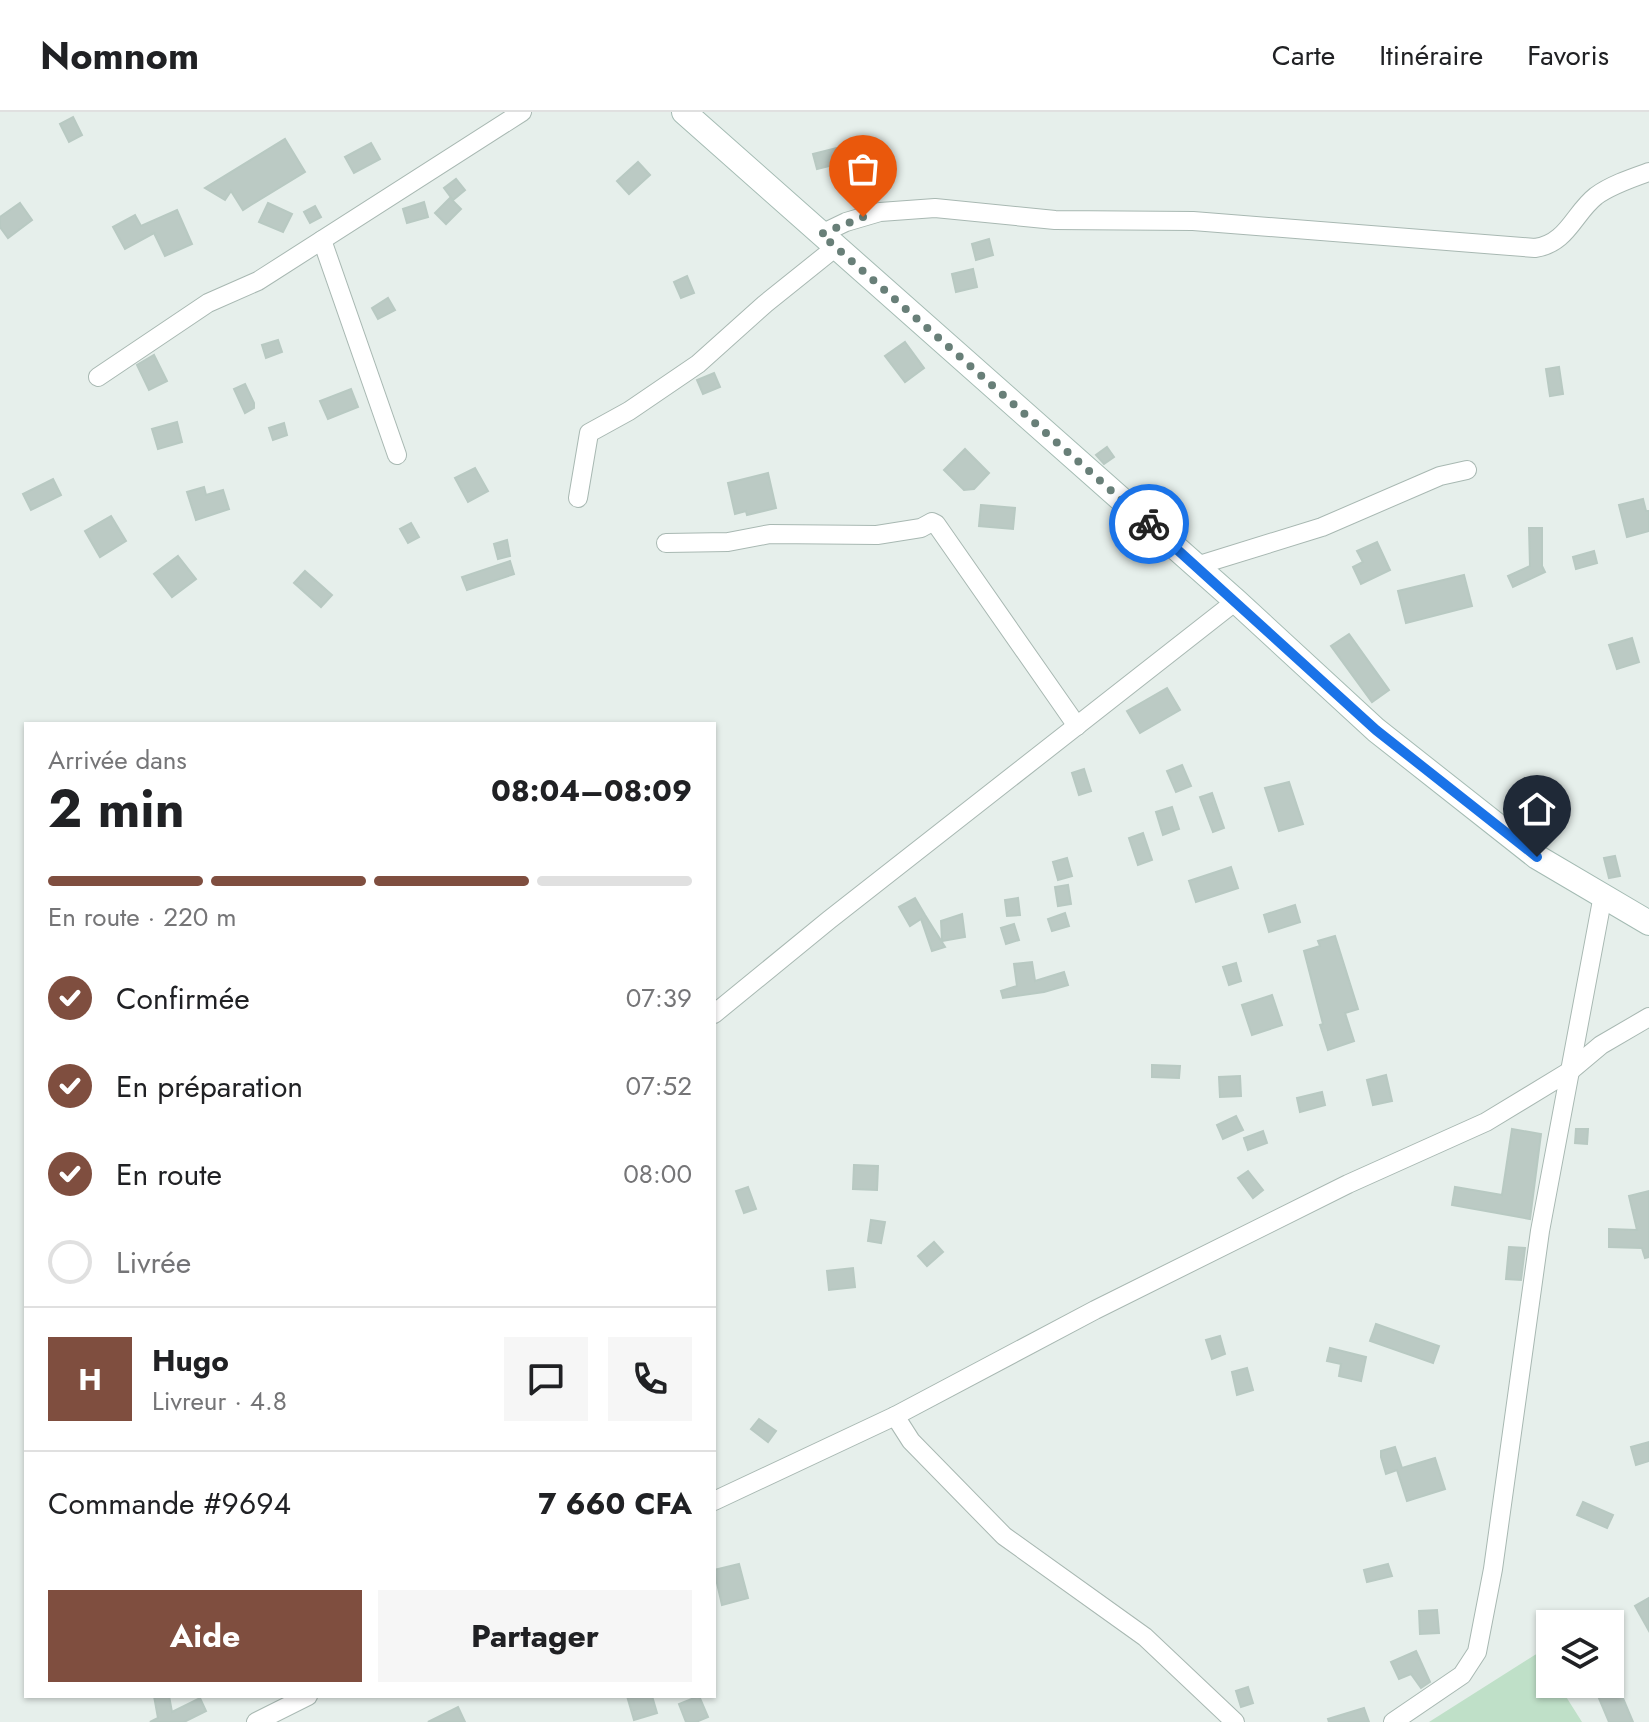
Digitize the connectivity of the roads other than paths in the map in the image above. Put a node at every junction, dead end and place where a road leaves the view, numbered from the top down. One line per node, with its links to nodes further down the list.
1 (522, 112): 4 (street)
2 (684, 112): 5 (street)
3 (1649, 172): 5 (street)
4 (322, 240): 6 (street); 7 (street)
5 (829, 240): 9 (street); 11 (street)
6 (98, 377)
7 (397, 455)
8 (1467, 470): 11 (street)
9 (578, 498)
10 (666, 543): 13 (street)
11 (1196, 566): 12 (street)
12 (1236, 601): 13 (street); 14 (street)
13 (1077, 726): 16 (street)
14 (1603, 895): 15 (street); 18 (street)
15 (1649, 923)
16 (716, 1012)
17 (1649, 1017): 18 (street)
18 (1570, 1071): 19 (street); 24 (street)
19 (895, 1416): 20 (street); 23 (street)
20 (716, 1500)
21 (304, 1698): 22 (street)
22 (256, 1722)
23 (1235, 1722)
24 (1393, 1722)

